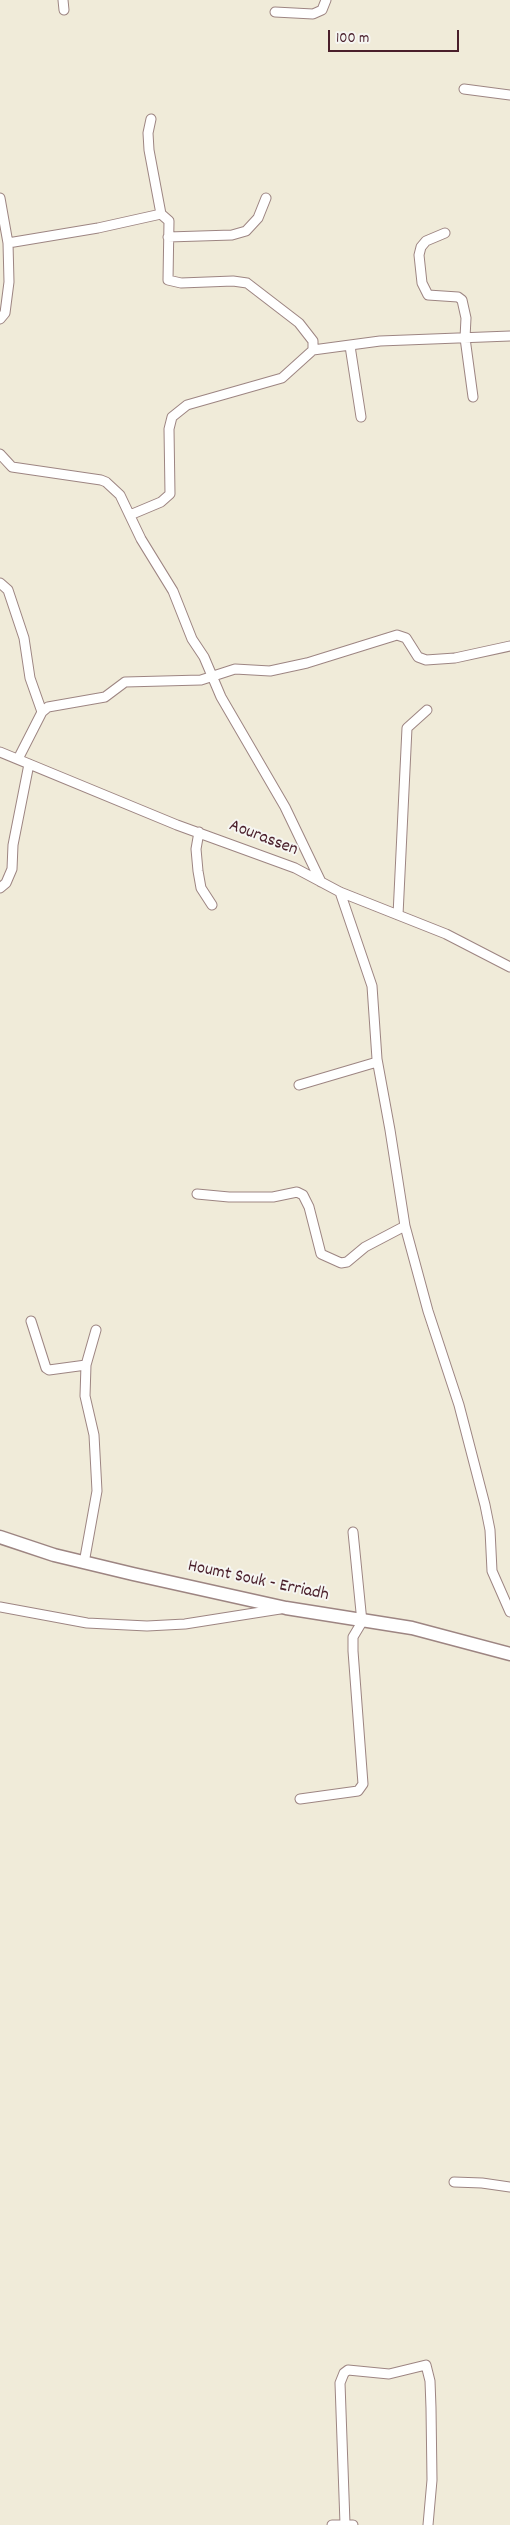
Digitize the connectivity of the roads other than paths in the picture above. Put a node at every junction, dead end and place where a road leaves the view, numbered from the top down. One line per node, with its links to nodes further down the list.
1 (63, 0): 3 (street)
2 (326, 0): 4 (street)
3 (64, 10)
4 (275, 12)
5 (464, 89): 6 (street)
6 (510, 95)
7 (151, 119): 10 (street)
8 (0, 198): 13 (street)
9 (266, 198): 12 (street)
10 (161, 214): 12 (street); 13 (street)
11 (445, 233): 16 (street)
12 (168, 236): 18 (street)
13 (8, 243): 14 (street)
14 (0, 319)
15 (510, 336): 16 (street)
16 (465, 338): 17 (street); 19 (street)
17 (350, 346): 18 (street); 20 (street)
18 (313, 350): 22 (street)
19 (472, 398)
20 (361, 417)
21 (0, 454): 22 (street)
22 (130, 516): 25 (street)
23 (0, 583): 27 (street)
24 (510, 646): 25 (street)
25 (211, 676): 27 (street); 32 (street)
26 (427, 710): 36 (street)
27 (42, 712): 29 (street)
28 (0, 752): 29 (street, Aourassen)
29 (18, 759): 30 (street, Aourassen)
30 (29, 764): 31 (street, Aourassen); 33 (street)
31 (199, 832): 32 (street, Aourassen); 35 (street)
32 (321, 882): 34 (street, Aourassen)
33 (0, 888)
34 (340, 892): 36 (street, Aourassen); 38 (street)
35 (212, 905)
36 (398, 915): 37 (street, Aourassen)
37 (510, 967)
38 (377, 1062): 39 (street); 41 (street)
39 (299, 1084)
40 (197, 1194): 41 (street)
41 (405, 1226): 50 (street)
42 (31, 1321): 44 (street)
43 (96, 1330): 44 (street)
44 (86, 1365): 47 (street)
45 (353, 1532): 51 (street)
46 (0, 1537): 47 (street, Houmt Souk - Erriadh)
47 (84, 1563): 49 (street, Houmt Souk - Erriadh)
48 (0, 1607): 49 (street)
49 (286, 1608): 51 (street, Houmt Souk - Erriadh)
50 (510, 1612)
51 (362, 1622): 52 (street, Houmt Souk - Erriadh); 53 (street)
52 (510, 1654)
53 (300, 1799)
54 (454, 2182): 55 (street)
55 (510, 2188)
56 (332, 2525): 57 (street)
57 (349, 2525): 58 (street)
58 (428, 2525)

